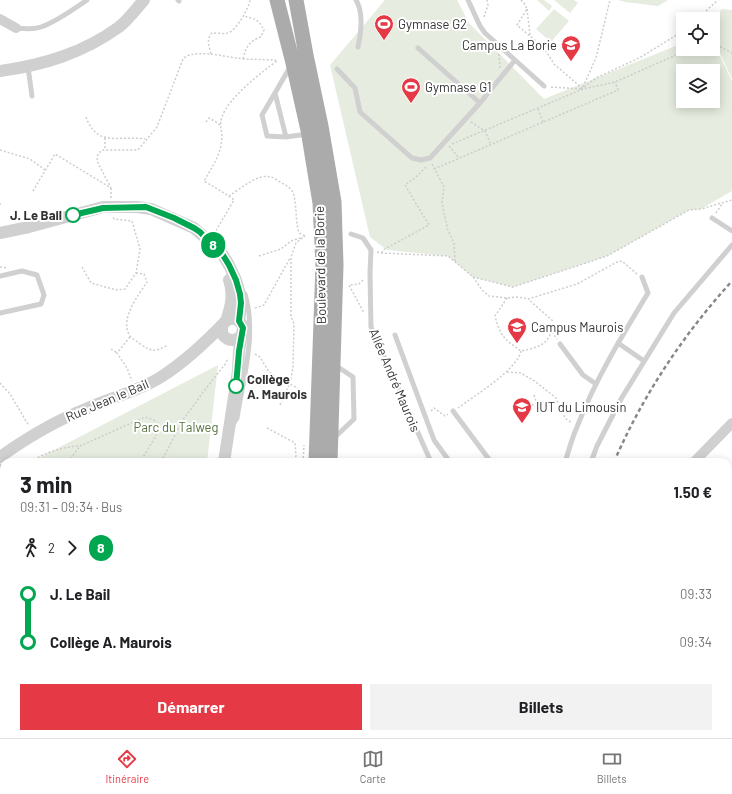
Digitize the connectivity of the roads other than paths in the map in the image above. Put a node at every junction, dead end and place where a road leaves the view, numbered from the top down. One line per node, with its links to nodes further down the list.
1 (87, 0): 8 (lane)
2 (144, 0): 13 (street)
3 (278, 0): 12 (main road, Boulevard de la Borie)
4 (296, 0): 42 (main road, Boulevard de la Borie)
5 (356, 0): 9 (lane)
6 (468, 0): 11 (lane)
7 (0, 19): 8 (street)
8 (16, 28)
9 (358, 47)
10 (418, 48): 19 (lane)
11 (514, 60): 16 (lane); 19 (lane)
12 (293, 63): 17 (lane); 20 (main road, Boulevard de la Borie)
13 (28, 67): 15 (street); 18 (lane)
14 (337, 69): 19 (lane)
15 (0, 71)
16 (544, 86)
17 (275, 93): 21 (lane); 21 (lane)
18 (32, 96)
19 (480, 103)
20 (308, 133): 21 (lane); 49 (main road, Boulevard de la Borie)
21 (286, 137)
22 (712, 218): 23 (lane)
23 (732, 231)
24 (200, 232): 25 (street); 28 (street); 40 (lane)
25 (0, 233)
26 (351, 234): 51 (lane, Allée André Maurois)
27 (732, 245): 41 (lane)
28 (216, 249): 32 (street); 33 (street)
29 (0, 276): 31 (lane)
30 (642, 278): 38 (lane)
31 (0, 313)
32 (239, 321): 33 (street); 35 (street)
33 (224, 323): 36 (street, Rue Jean le Bail); 37 (street)
34 (395, 334): 52 (lane, Allée André Maurois)
35 (242, 335): 37 (street); 40 (street)
36 (210, 338): 37 (street); 47 (street, Rue Jean le Bail)
37 (228, 339): 40 (street)
38 (618, 342): 41 (lane); 43 (lane)
39 (560, 344): 43 (lane)
40 (244, 351): 48 (street)
41 (644, 361): 55 (lane)
42 (333, 365): 46 (main road, Boulevard de la Borie); 46 (lane)
43 (596, 384): 54 (lane)
44 (453, 411): 53 (lane)
45 (732, 423): 56 (street)
46 (331, 441): 50 (main road, Boulevard de la Borie)
47 (0, 457)
48 (225, 458)
49 (316, 458)
50 (330, 458)
51 (429, 458)
52 (447, 458)
53 (488, 458)
54 (566, 458)
55 (592, 458)
56 (698, 458)

